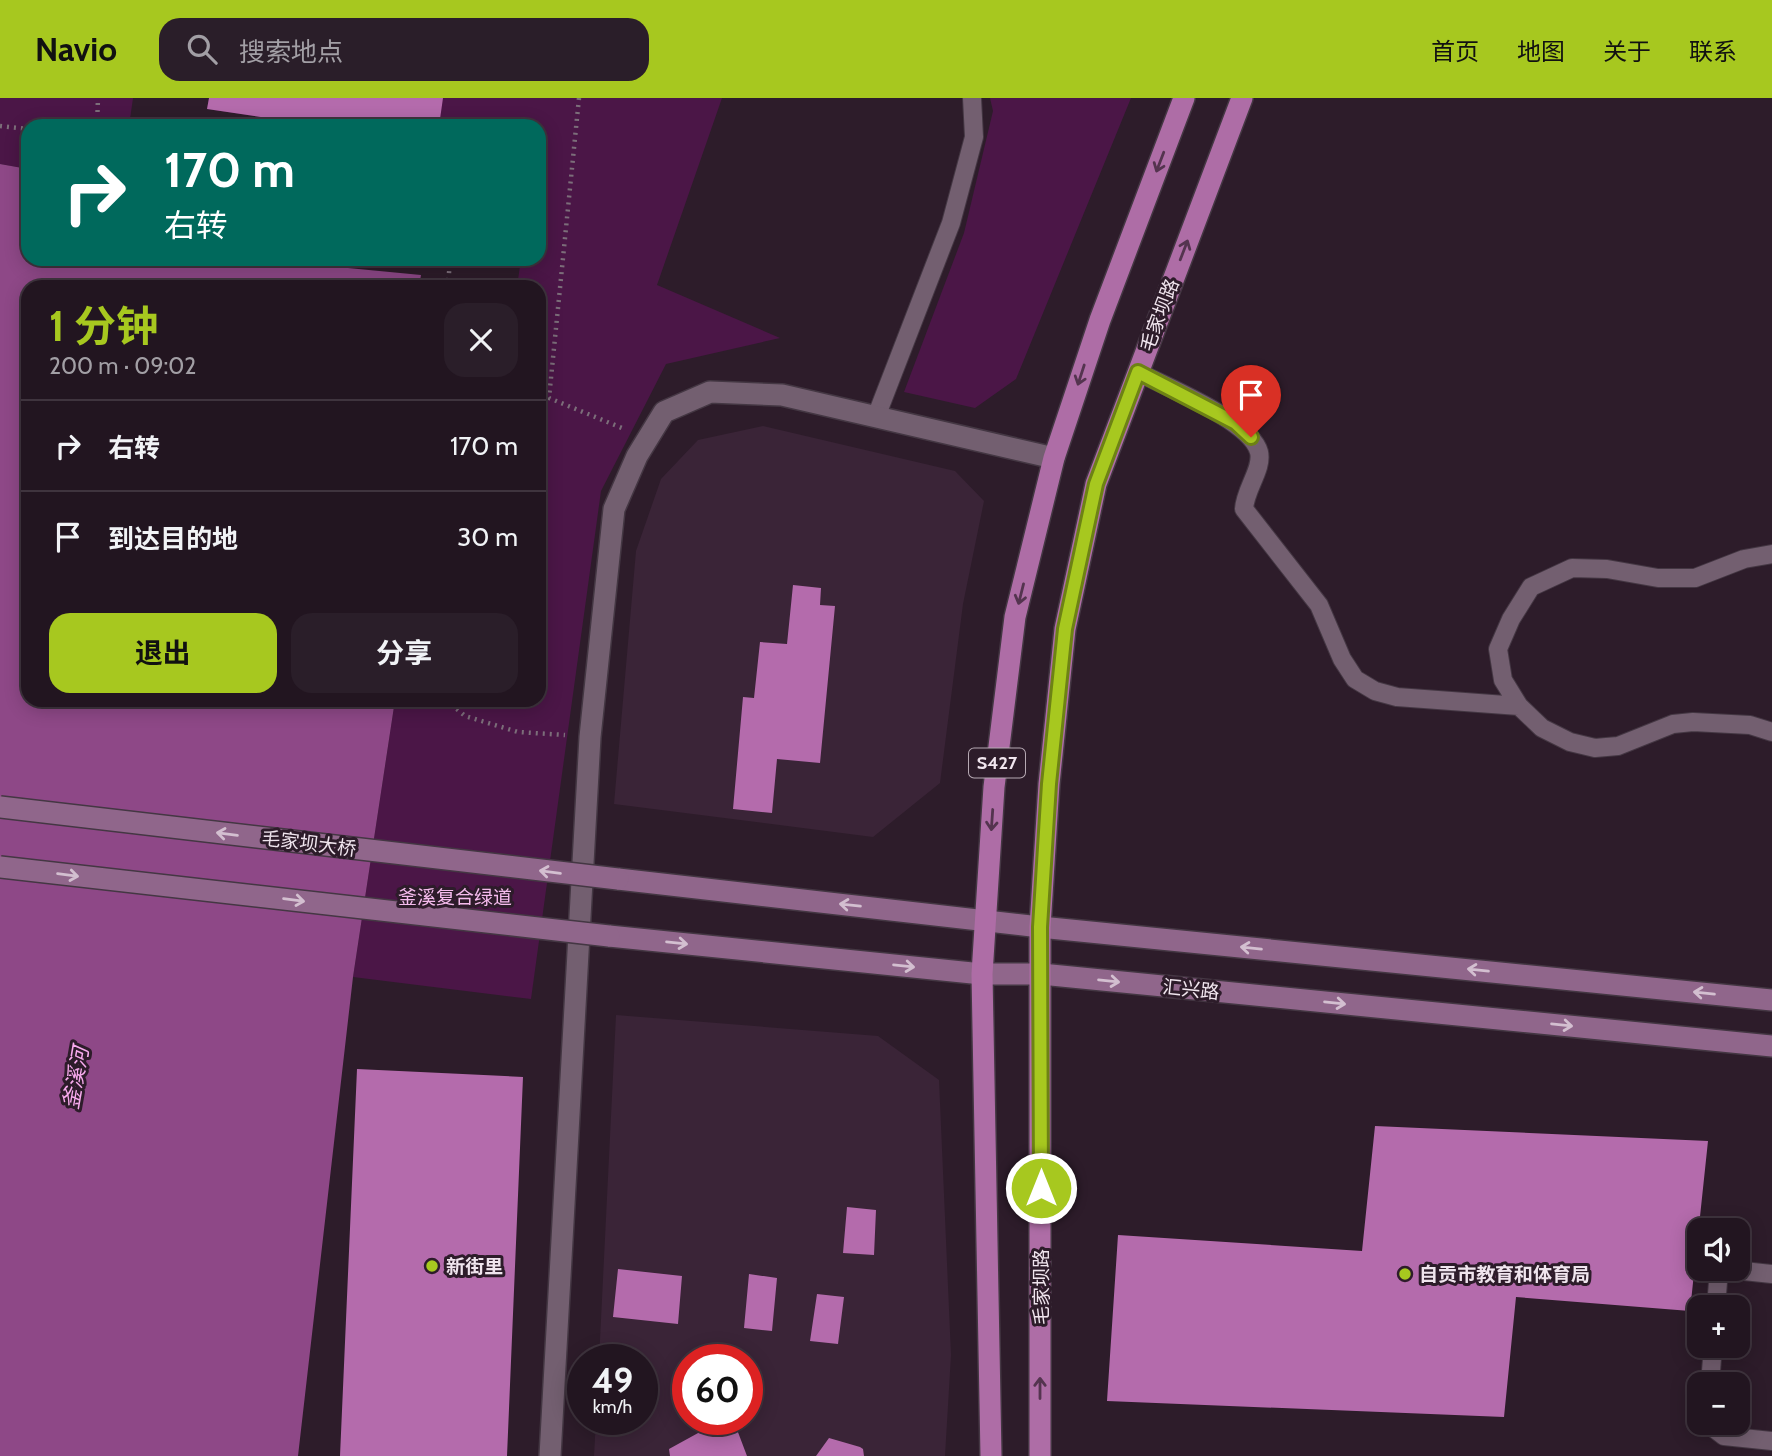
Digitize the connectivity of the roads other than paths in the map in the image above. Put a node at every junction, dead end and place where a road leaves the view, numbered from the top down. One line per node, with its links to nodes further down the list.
1 (972, 98): 5 (lane)
2 (1184, 98): 6 (main road, S427, one-way to 6)
3 (1242, 98): 4 (main road, 毛家坝路 / S427, one-way to 3)
4 (1138, 372): 8 (lane); 13 (main road, 毛家坝路 / S427)
5 (876, 417): 6 (street); 22 (street)
6 (1054, 458): 12 (main road, S427, one-way to 12)
7 (1772, 554): 8 (lane)
8 (1519, 706): 9 (lane)
9 (1772, 732)
10 (0, 807): 12 (main road, 毛家坝大桥, one-way to 10, bridge)
11 (0, 867): 14 (main road, 汇兴路, one-way to 14, bridge)
12 (985, 920): 13 (main road); 14 (main road, S427)
13 (1040, 927): 15 (main road, 毛家坝路 / S427); 16 (main road, one-way to 13)
14 (982, 974): 15 (main road, 汇兴路); 23 (main road, S427)
15 (1041, 974): 17 (main road, 汇兴路, one-way to 17); 24 (main road, 毛家坝路 / S427, one-way to 15)
16 (1772, 1000)
17 (1772, 1046)
18 (1750, 1272): 19 (lane)
19 (1772, 1274)
20 (1723, 1435): 21 (lane)
21 (1772, 1441)
22 (550, 1456)
23 (991, 1456)
24 (1040, 1456)

